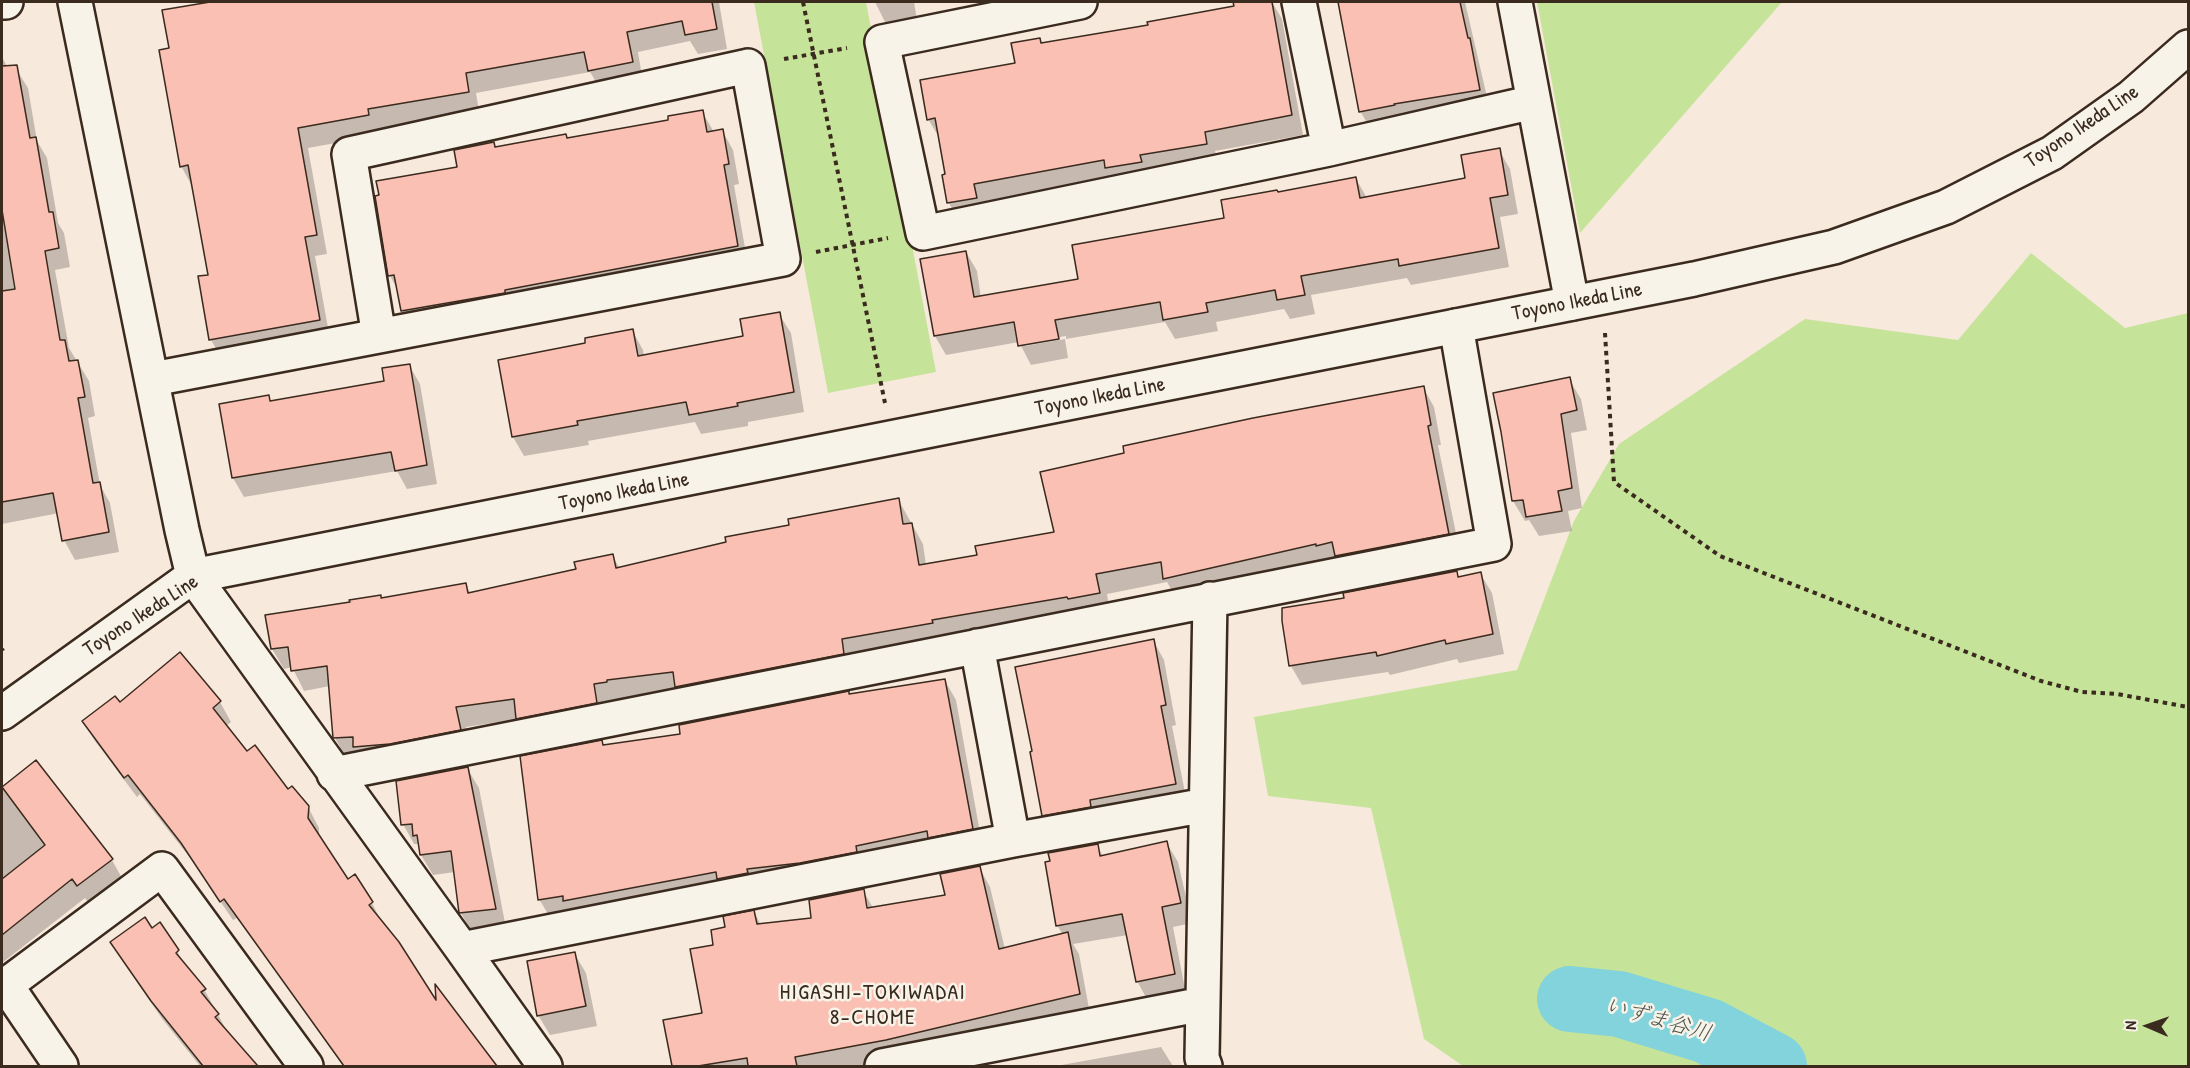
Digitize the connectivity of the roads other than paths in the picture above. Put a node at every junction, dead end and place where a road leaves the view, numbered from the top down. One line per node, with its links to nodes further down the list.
1 (2, 2): 2 (street)
2 (6, 2)
3 (75, 2): 13 (street)
4 (1080, 2): 9 (street)
5 (1299, 2): 9 (street)
6 (1515, 2): 8 (street)
7 (2188, 47): 10 (street, Toyono Ikeda Line)
8 (1534, 102): 9 (street); 10 (street)
9 (1329, 149)
10 (1572, 303): 11 (street, Toyono Ikeda Line)
11 (1456, 326): 14 (street, Toyono Ikeda Line); 15 (street)
12 (380, 336): 12 (street); 13 (street)
13 (153, 379): 14 (street)
14 (193, 576): 17 (street, Toyono Ikeda Line); 18 (street)
15 (1210, 599): 16 (street); 19 (street)
16 (977, 646): 18 (street); 20 (street)
17 (2, 712)
18 (334, 774): 21 (street)
19 (1206, 805): 20 (street); 23 (street)
20 (1013, 840): 21 (street)
21 (462, 948): 26 (street)
22 (4, 986): 24 (street); 25 (street)
23 (1203, 1004): 27 (street); 28 (street)
24 (61, 1066)
25 (306, 1066)
26 (545, 1066)
27 (882, 1066)
28 (1205, 1066)

